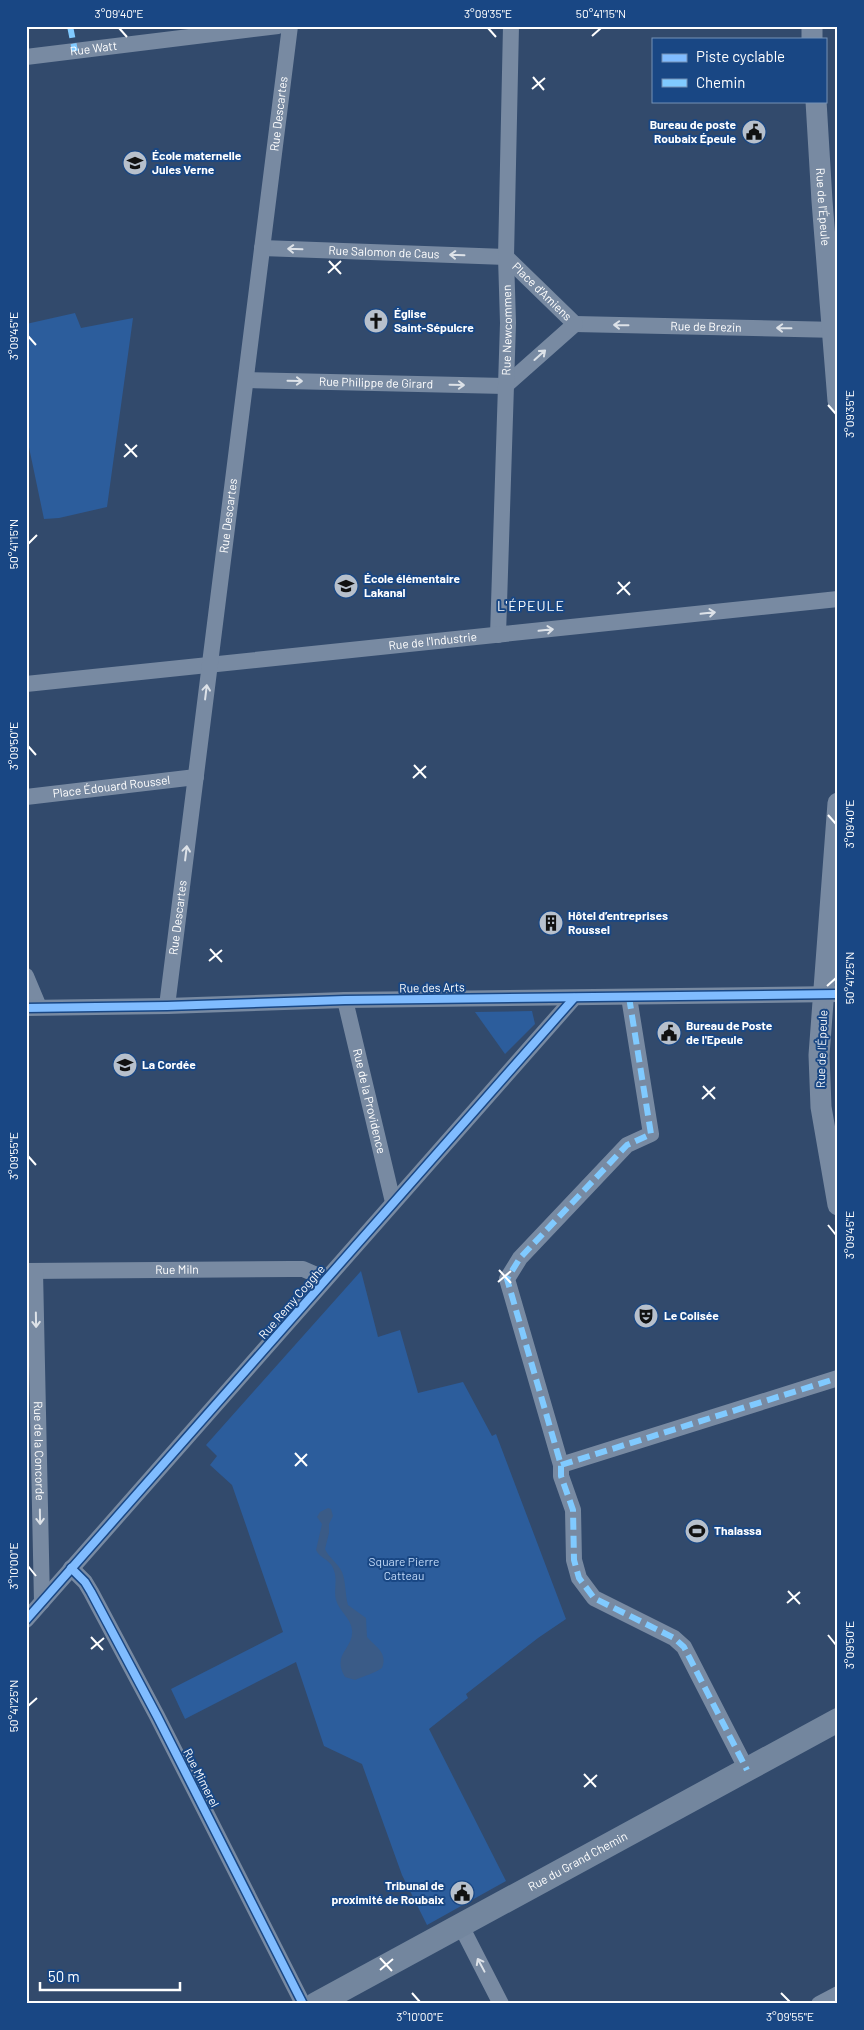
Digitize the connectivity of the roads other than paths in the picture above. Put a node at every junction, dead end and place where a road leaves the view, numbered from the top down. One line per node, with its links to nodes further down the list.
1 (278, 26): 4 (street, Rue Watt)
2 (290, 26): 6 (street, Rue Descartes)
3 (511, 26): 7 (street, Rue Newcommen)
4 (26, 57)
5 (816, 102): 9 (street, Rue de l'Épeule)
6 (262, 248): 7 (street, Rue Salomon de Caus, one-way to 6); 10 (street, Rue Descartes)
7 (506, 256): 8 (street, Place d'Amiens); 11 (street, Rue Newcommen)
8 (575, 324): 9 (street, Rue de Brezin, one-way to 8); 11 (street, Place d'Amiens, one-way to 8)
9 (835, 330): 12 (street, Rue de l'Épeule)
10 (246, 380): 11 (street, Rue Philippe de Girard, one-way to 11); 15 (street, Rue Descartes)
11 (505, 386): 14 (street, Rue Newcommen)
12 (838, 401)
13 (838, 599): 14 (street, Rue de l'Industrie, one-way to 13)
14 (498, 635): 15 (street, Rue de l'Industrie)
15 (210, 666): 16 (street, Rue de l'Industrie); 17 (street, Rue Descartes, one-way to 15)
16 (26, 684)
17 (196, 777): 18 (street, Place Édouard Roussel); 26 (street, Rue Descartes, one-way to 17)
18 (26, 797)
19 (838, 803): 20 (street, Rue de l'Épeule)
20 (836, 853): 22 (street, Rue de l'Épeule)
21 (26, 976): 27 (street)
22 (831, 994): 23 (street, Rue des Arts); 29 (street, Rue de l'Épeule)
23 (629, 997): 24 (street, Rue des Arts); 33 (street)
24 (574, 998): 25 (street, Rue des Arts); 28 (street, Rue Remy Cogghe)
25 (344, 1000): 26 (street, Rue des Arts); 28 (street, Rue de la Providence)
26 (167, 1006): 27 (street, Rue des Arts)
27 (32, 1008)
28 (394, 1202): 31 (street, Rue Remy Cogghe)
29 (838, 1205)
30 (31, 1271): 31 (street, Rue Miln); 35 (street, Rue de la Concorde, one-way to 35)
31 (326, 1279): 34 (street, Rue Remy Cogghe)
32 (838, 1378): 33 (street)
33 (561, 1465): 38 (street)
34 (71, 1568): 35 (street, Rue Remy Cogghe); 41 (street, Rue Mimerel)
35 (42, 1602): 36 (street, Rue Remy Cogghe)
36 (26, 1620)
37 (838, 1720): 38 (main road, Rue du Grand Chemin)
38 (747, 1770): 39 (main road, Rue du Grand Chemin)
39 (461, 1926): 42 (main road, Rue du Grand Chemin); 43 (street, one-way to 39)
40 (838, 1994): 44 (street)
41 (303, 2004)
42 (316, 2004)
43 (501, 2004)
44 (819, 2004)

